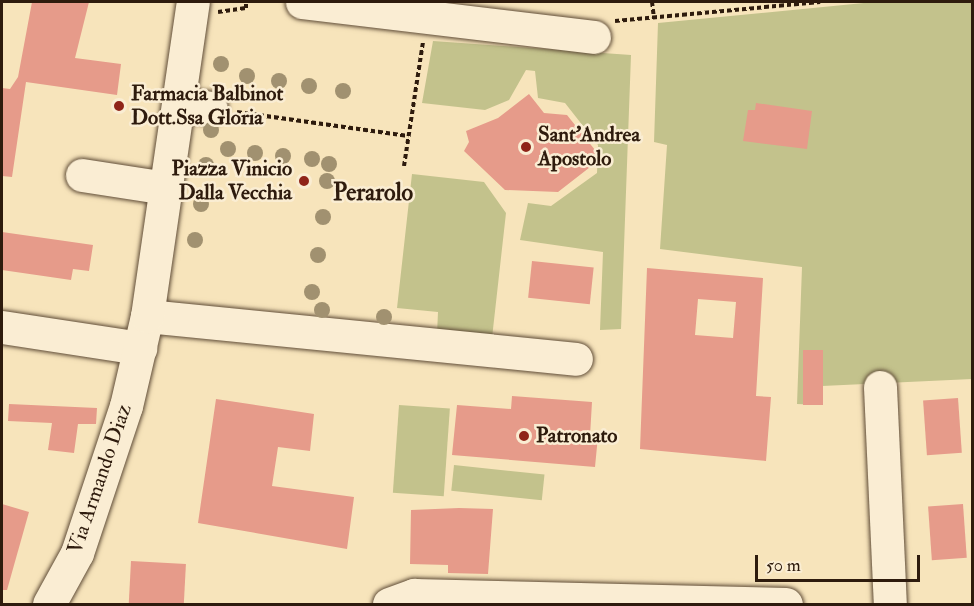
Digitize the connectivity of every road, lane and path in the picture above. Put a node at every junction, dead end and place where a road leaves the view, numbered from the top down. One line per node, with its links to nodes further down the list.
1 (246, 2): 5 (path)
2 (302, 2): 7 (street)
3 (652, 2): 6 (path)
4 (820, 2): 6 (path)
5 (203, 9): 9 (street, Via Armando Diaz)
6 (654, 19): 7 (path)
7 (600, 29)
8 (431, 35): 11 (path)
9 (179, 104): 10 (street); 14 (street, Via Armando Diaz)
10 (211, 108): 11 (path)
11 (408, 136): 12 (path)
12 (404, 166)
13 (82, 175): 14 (street)
14 (166, 188): 15 (street, Via Armando Diaz)
15 (147, 316): 17 (street, Via Armando Diaz); 18 (street)
16 (2, 327): 17 (street)
17 (140, 348): 20 (street, Via Armando Diaz)
18 (576, 359)
19 (880, 387): 23 (street)
20 (49, 604)
21 (389, 604): 22 (street)
22 (786, 604)
23 (890, 604)

